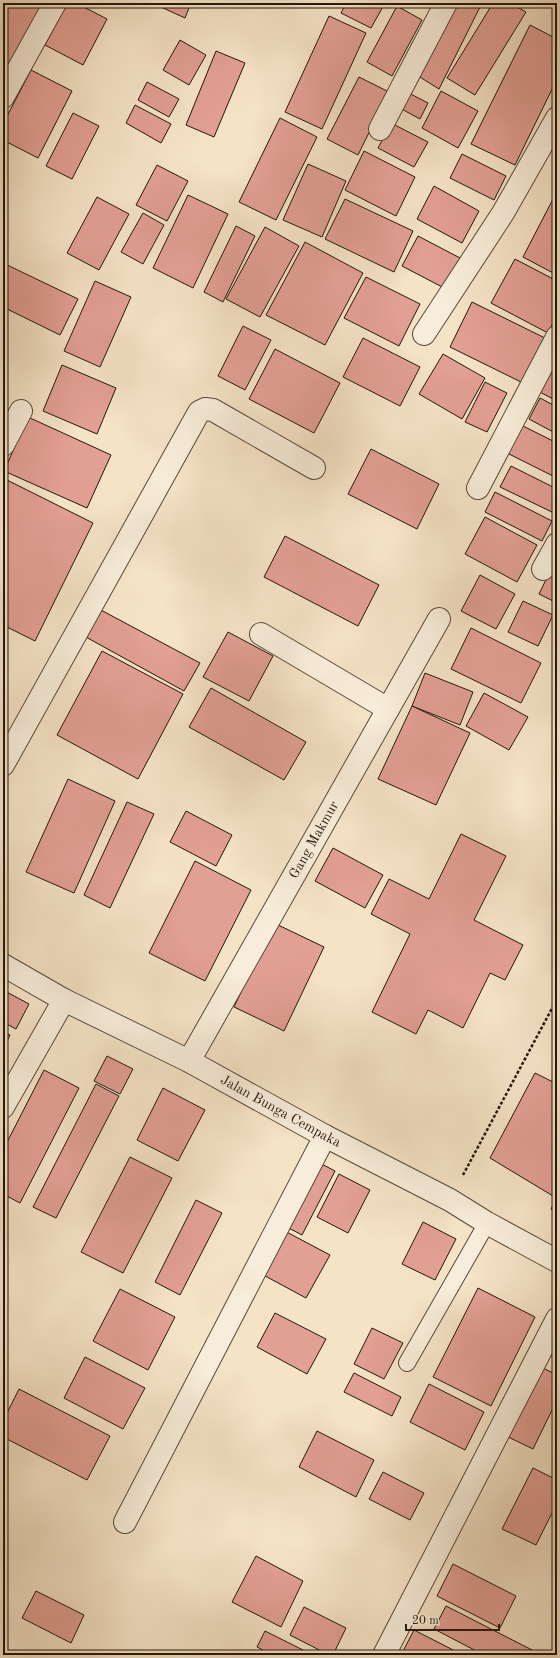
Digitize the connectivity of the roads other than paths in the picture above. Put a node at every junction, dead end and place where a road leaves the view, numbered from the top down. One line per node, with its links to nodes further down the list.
1 (55, 3): 3 (street)
2 (446, 3): 5 (street)
3 (3, 98)
4 (557, 118): 6 (street)
5 (380, 128)
6 (424, 334)
7 (557, 337): 11 (street)
8 (21, 411): 9 (street)
9 (3, 445)
10 (314, 468): 17 (street)
11 (478, 488)
12 (557, 544): 13 (street)
13 (543, 569)
14 (439, 619): 16 (street, Gang Makmur)
15 (261, 634): 16 (street)
16 (388, 709): 20 (street, Gang Makmur)
17 (3, 765)
18 (3, 964): 19 (street, Jalan Bunga Cempaka)
19 (64, 1000): 20 (street, Jalan Bunga Cempaka); 21 (street)
20 (189, 1062): 22 (street, Jalan Bunga Cempaka)
21 (3, 1107)
22 (325, 1136): 23 (street, Jalan Bunga Cempaka); 27 (street)
23 (487, 1223): 24 (street, Jalan Bunga Cempaka); 26 (lane)
24 (557, 1261)
25 (557, 1320): 28 (street)
26 (408, 1363)
27 (125, 1522)
28 (384, 1655)

